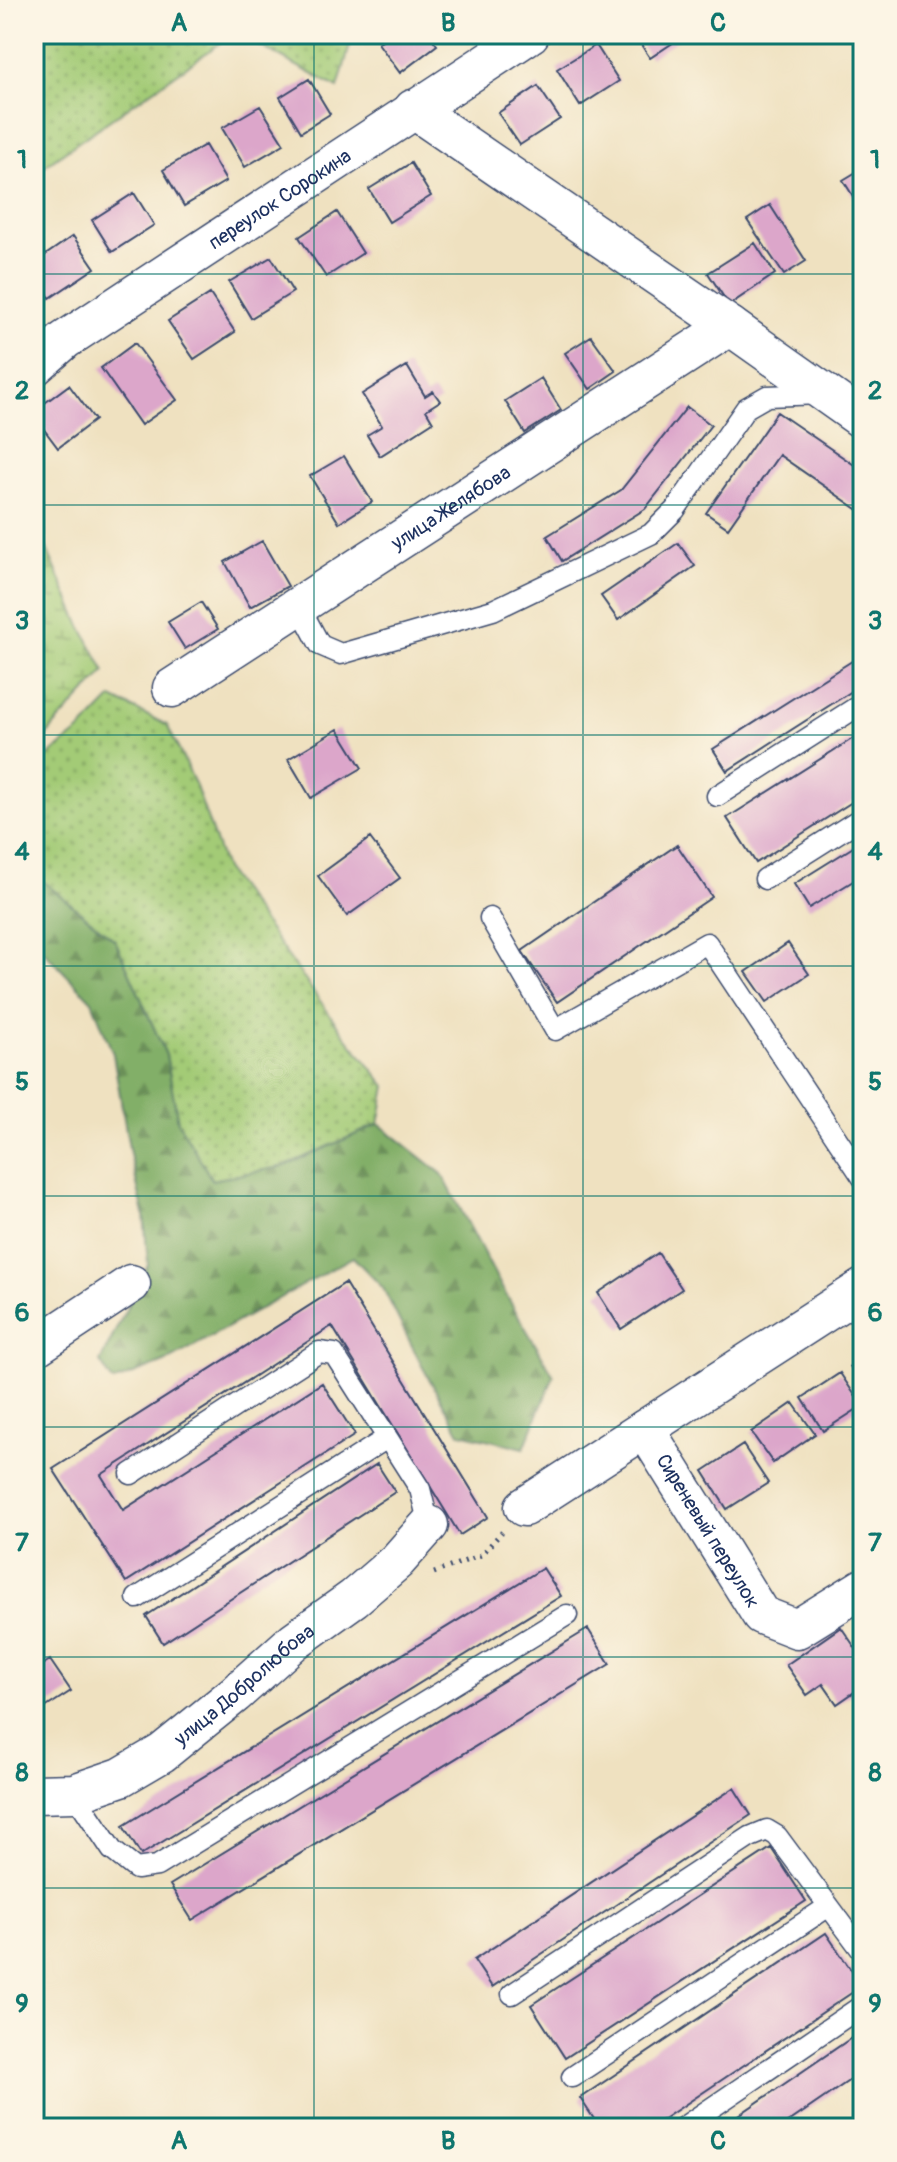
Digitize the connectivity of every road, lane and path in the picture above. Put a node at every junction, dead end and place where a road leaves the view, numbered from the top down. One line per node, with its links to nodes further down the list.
1 (530, 34): 2 (street, переулок Сорокина)
2 (413, 109): 3 (street); 4 (street, переулок Сорокина)
3 (730, 326): 5 (street); 7 (street, улица Желябова)
4 (34, 367)
5 (826, 394): 6 (street); 7 (lane)
6 (863, 420)
7 (299, 606): 8 (street, улица Желябова)
8 (172, 688)
9 (863, 703): 10 (lane)
10 (717, 796)
11 (863, 817): 12 (lane)
12 (765, 879)
13 (490, 918): 14 (lane)
14 (863, 1178)
15 (131, 1284): 17 (street)
16 (863, 1288): 18 (street)
17 (34, 1348)
18 (645, 1429): 21 (street); 24 (street, Сиреневый переулок)
19 (387, 1438): 20 (lane); 22 (lane); 25 (lane)
20 (131, 1474)
21 (524, 1507): 23 (path)
22 (429, 1525): 27 (street, улица Добролюбова)
23 (424, 1577)
24 (863, 1588)
25 (137, 1598)
26 (567, 1615): 27 (lane)
27 (74, 1793): 28 (street, улица Добролюбова)
28 (34, 1794)
29 (829, 1906): 30 (lane); 31 (lane); 33 (lane)
30 (863, 1952)
31 (512, 1994)
32 (863, 2005): 34 (lane)
33 (572, 2077)
34 (682, 2128)

